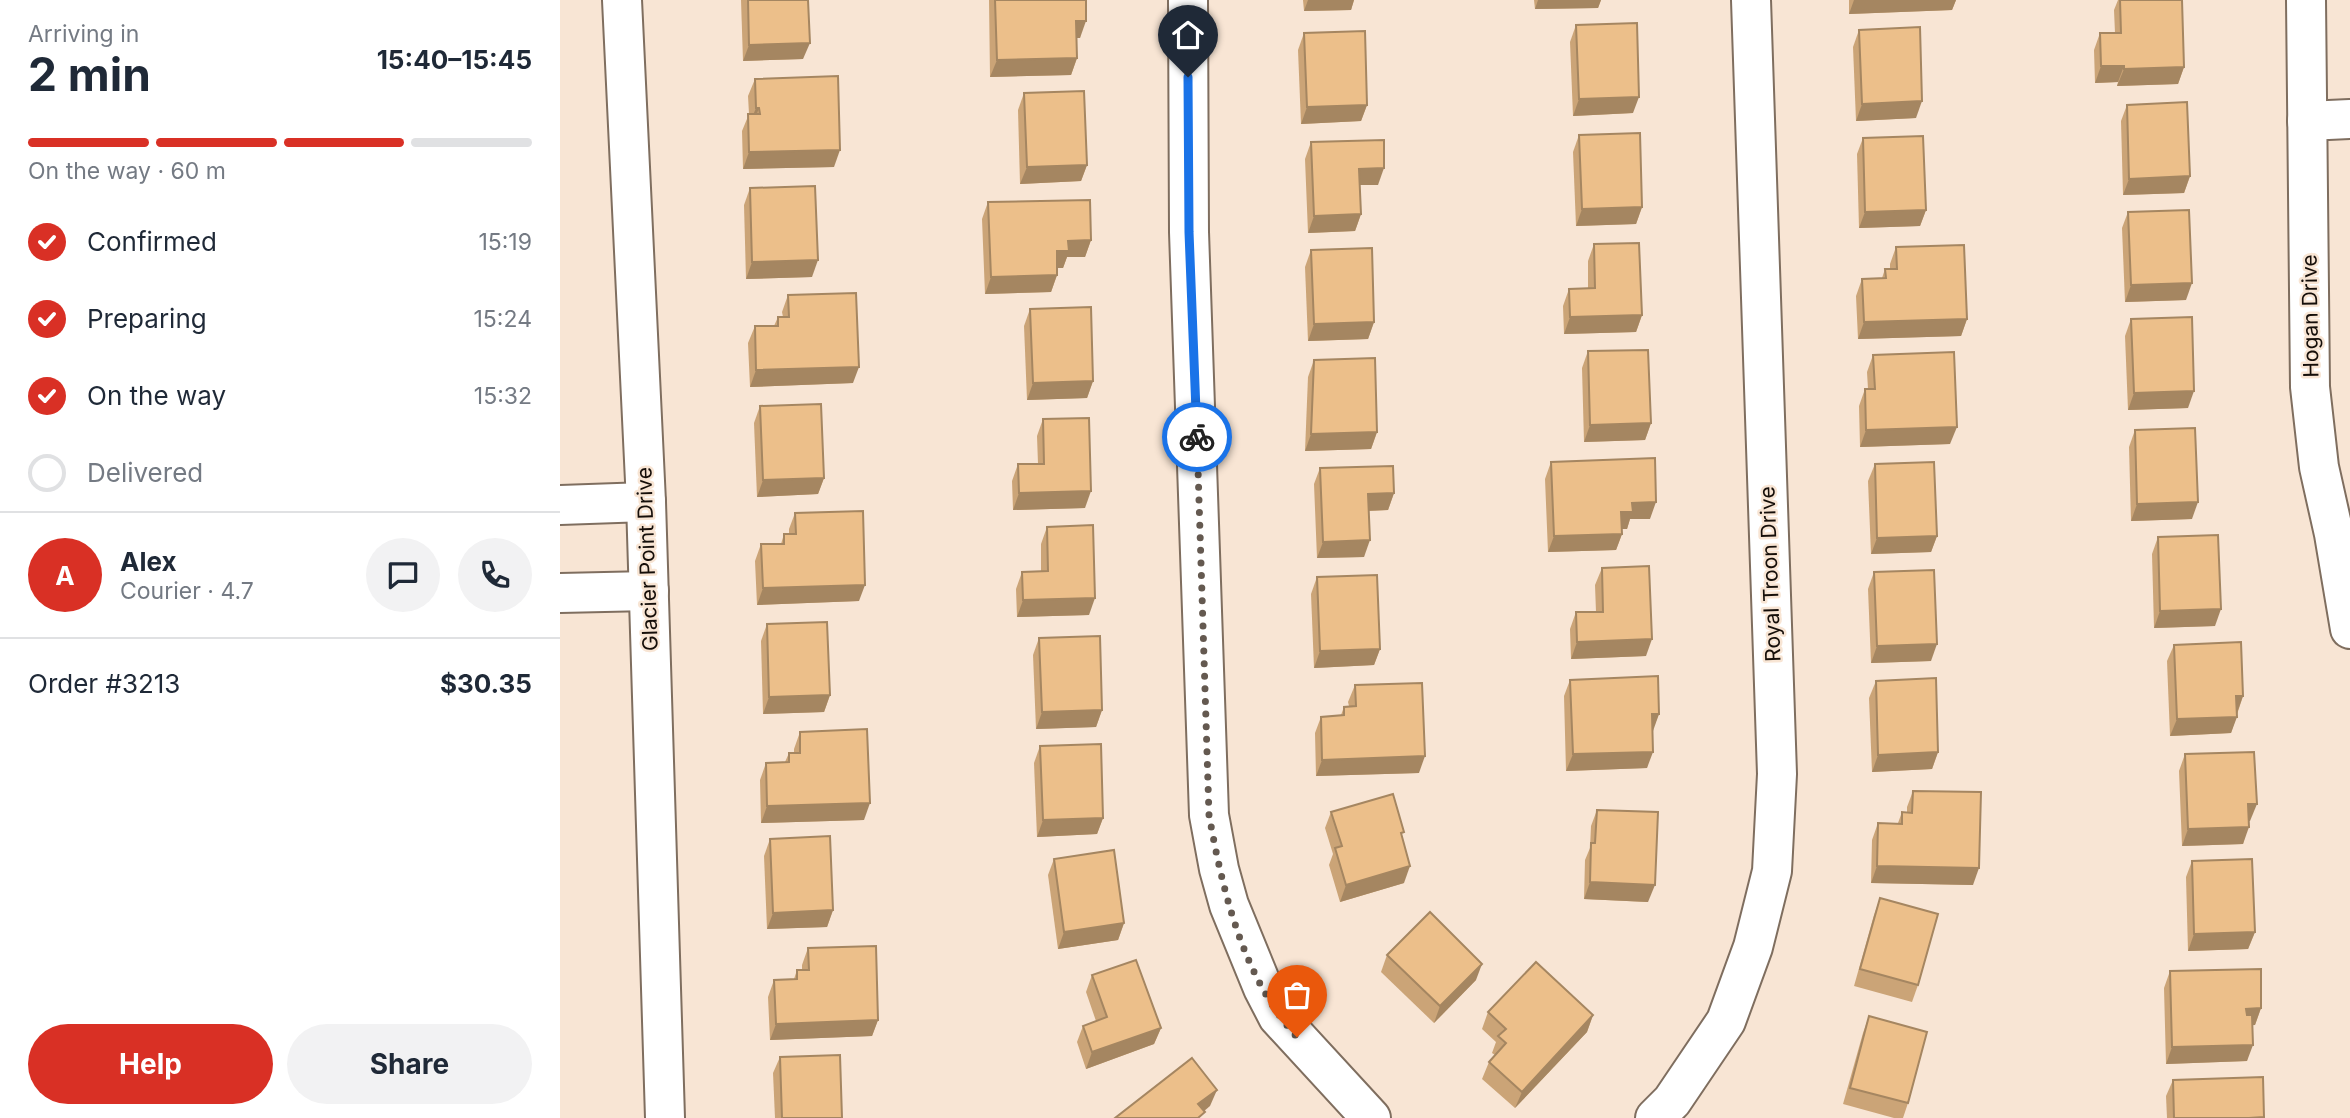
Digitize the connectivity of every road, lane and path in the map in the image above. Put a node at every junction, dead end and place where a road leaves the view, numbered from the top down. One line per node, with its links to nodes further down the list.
1 (622, 0): 7 (street, Glacier Point Drive)
2 (1188, 0): 13 (street)
3 (1751, 0): 14 (street, Royal Troon Drive)
4 (2306, 0): 6 (street, Hogan Drive)
5 (2350, 119): 6 (street)
6 (2307, 121): 11 (street, Hogan Drive)
7 (646, 502): 8 (street); 9 (street, Glacier Point Drive)
8 (560, 505)
9 (649, 592): 10 (street); 12 (street, Glacier Point Drive)
10 (560, 593)
11 (2350, 629)
12 (665, 1118)
13 (1371, 1118)
14 (1655, 1118)

